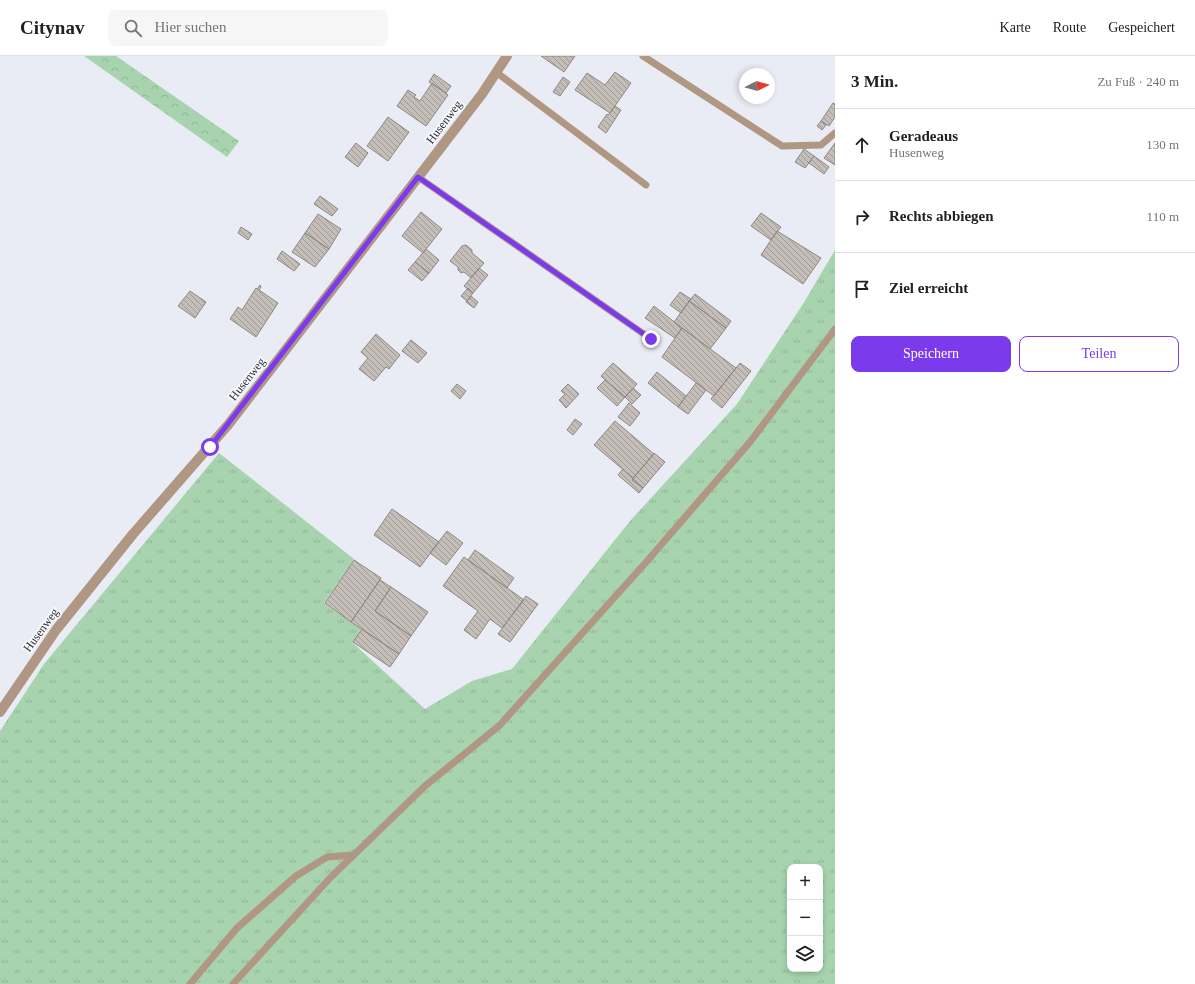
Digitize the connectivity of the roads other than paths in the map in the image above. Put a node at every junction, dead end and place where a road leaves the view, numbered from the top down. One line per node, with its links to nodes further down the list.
1 (507, 56): 3 (street, Husenweg)
2 (643, 56): 4 (lane)
3 (496, 72): 5 (street, Husenweg); 6 (lane)
4 (835, 133)
5 (418, 177): 8 (lane); 9 (street, Husenweg)
6 (646, 185)
7 (835, 329): 10 (lane)
8 (651, 339)
9 (0, 712)
10 (354, 855): 11 (lane); 12 (lane)
11 (190, 984)
12 (233, 984)

